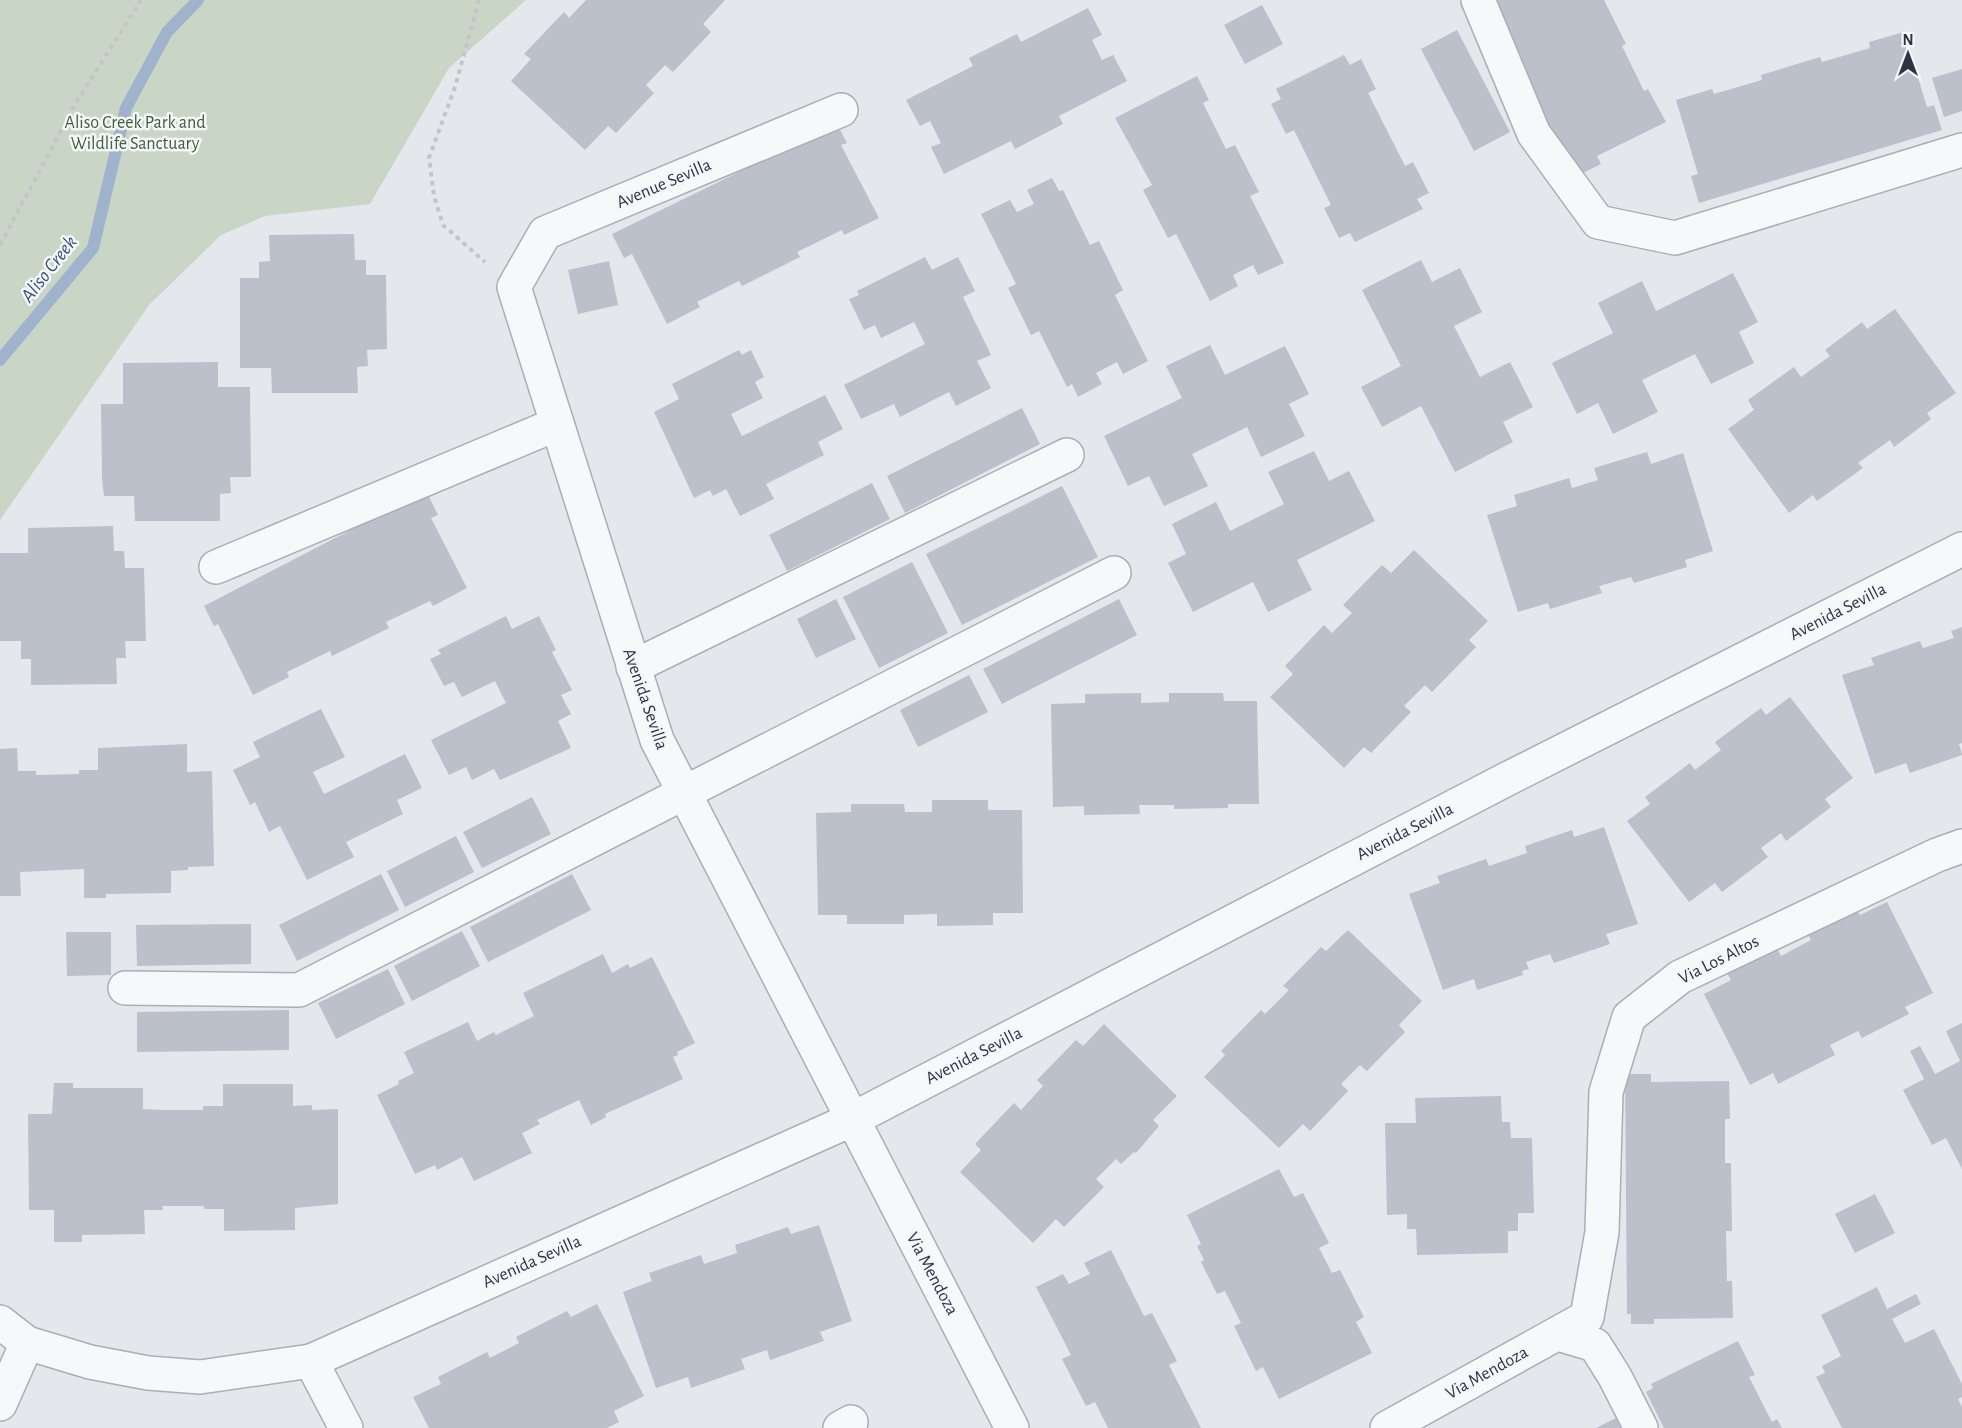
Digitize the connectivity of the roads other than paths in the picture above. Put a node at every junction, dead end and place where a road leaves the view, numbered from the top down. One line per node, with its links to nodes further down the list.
1 (1478, 0): 3 (street)
2 (841, 110): 4 (street, Avenue Sevilla)
3 (1962, 150)
4 (514, 287): 5 (street, Avenida Sevilla)
5 (557, 424): 8 (street); 10 (street, Avenida Sevilla)
6 (1067, 455): 10 (street)
7 (1962, 549): 14 (street, Avenida Sevilla)
8 (216, 567)
9 (1114, 573): 11 (street)
10 (633, 667): 11 (street, Avenida Sevilla)
11 (684, 794): 13 (street); 14 (street, Avenida Sevilla)
12 (1962, 846): 15 (street, Via Los Altos)
13 (125, 988)
14 (851, 1120): 19 (street, Avenida Sevilla); 22 (street, Via Mendoza)
15 (1587, 1317): 17 (street, Via Mendoza)
16 (0, 1322): 18 (street, Avenida Sevilla)
17 (1558, 1334): 23 (street, Via Mendoza); 24 (street)
18 (27, 1343): 19 (street, Avenida Sevilla); 20 (street)
19 (311, 1361): 21 (street)
20 (0, 1404)
21 (346, 1428)
22 (1012, 1428)
23 (1386, 1428)
24 (1641, 1428)

